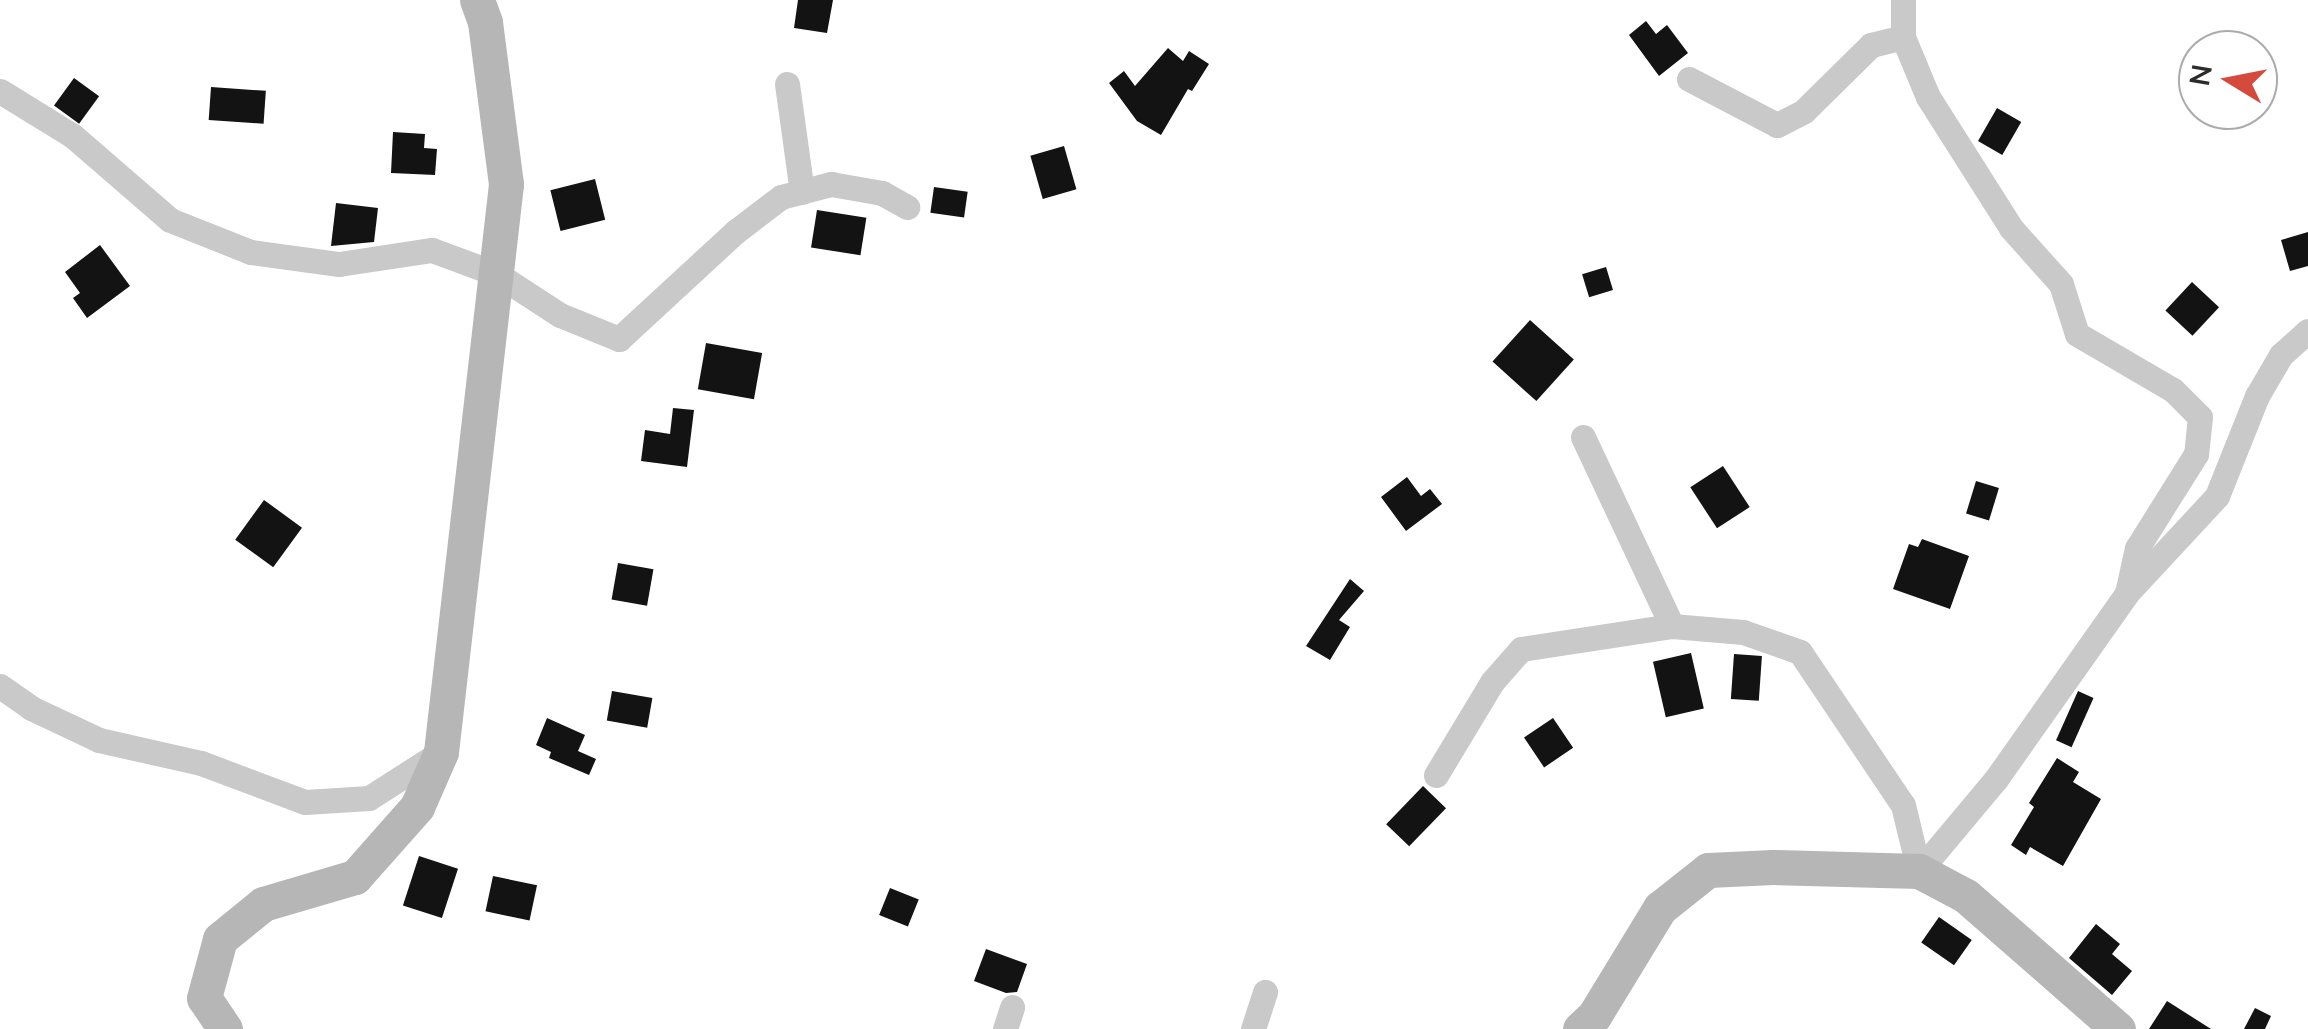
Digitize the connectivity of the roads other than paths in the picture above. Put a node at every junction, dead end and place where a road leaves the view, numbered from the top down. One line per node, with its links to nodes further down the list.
1 (477, 0): 9 (street)
2 (1903, 0): 3 (street)
3 (1903, 37): 4 (street); 12 (street)
4 (1689, 79)
5 (787, 84): 7 (street)
6 (0, 91): 9 (street)
7 (802, 192): 8 (street); 9 (street)
8 (907, 207)
9 (497, 274): 15 (street)
10 (2308, 331): 12 (street)
11 (1582, 437): 13 (street)
12 (2127, 593): 17 (street)
13 (1672, 626): 16 (street); 17 (street)
14 (0, 686): 15 (street)
15 (440, 752): 19 (street)
16 (1436, 776)
17 (1919, 871): 21 (street); 22 (street)
18 (1265, 992): 20 (street)
19 (225, 1029)
20 (1253, 1029)
21 (1580, 1029)
22 (2118, 1029)

